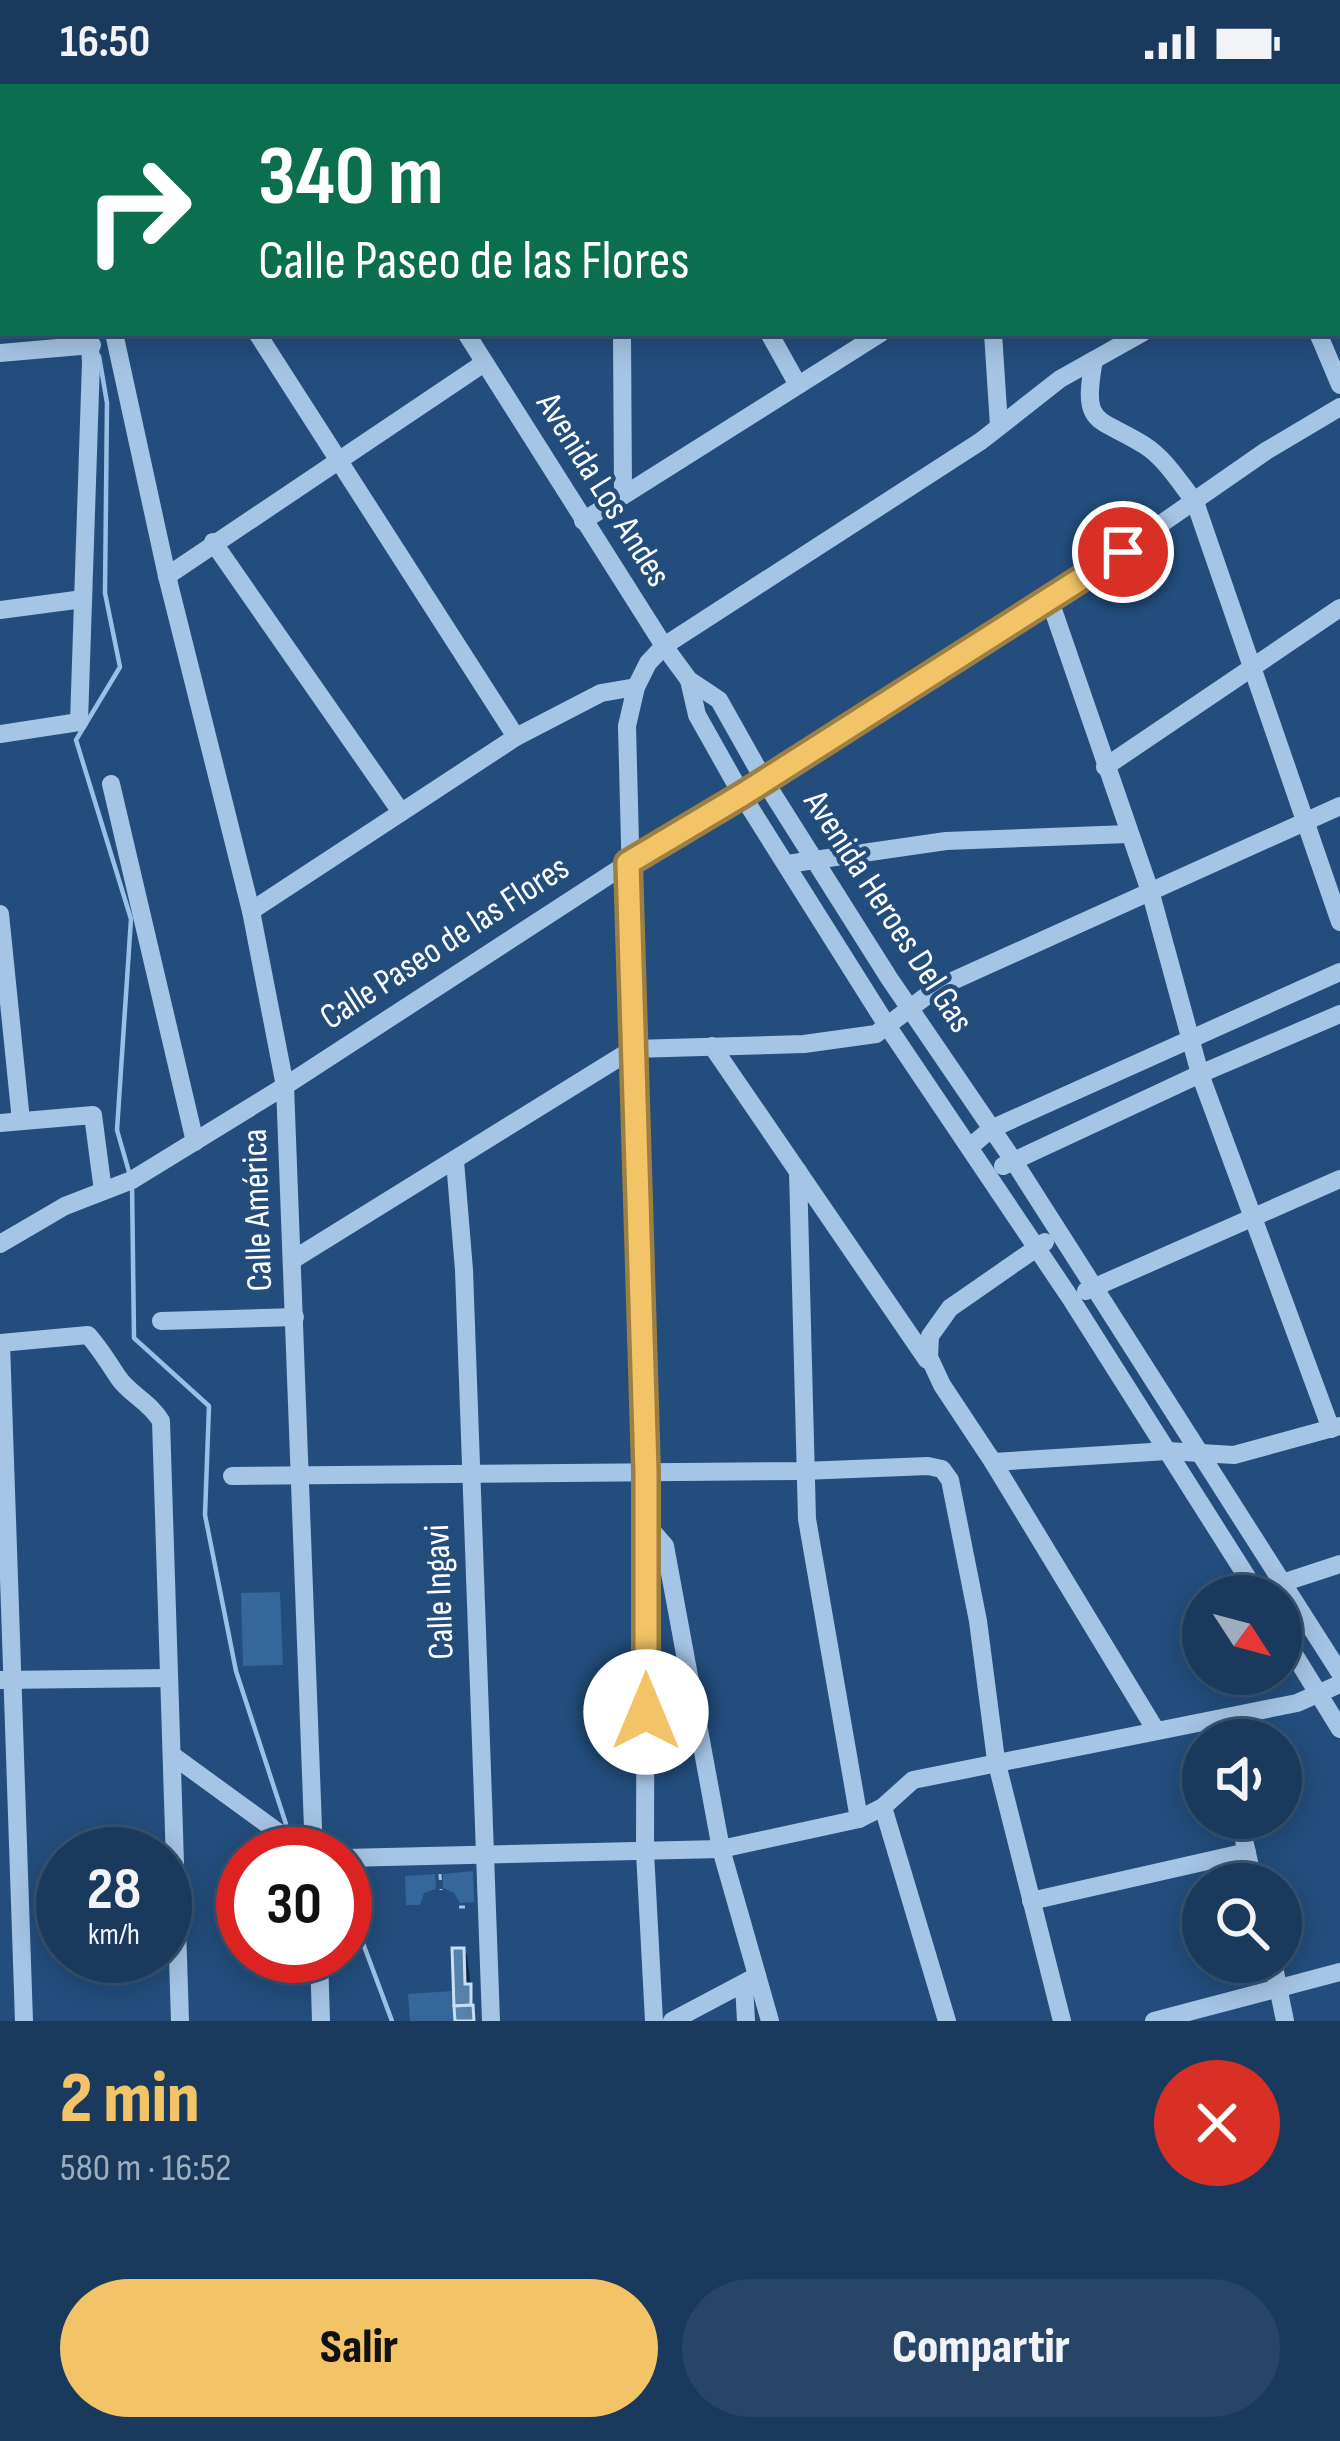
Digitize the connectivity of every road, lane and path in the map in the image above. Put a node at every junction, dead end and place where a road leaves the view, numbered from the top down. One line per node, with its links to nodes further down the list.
1 (115, 336): 23 (street, Calle América)
2 (258, 336): 18 (street)
3 (468, 336): 13 (street, Avenida Los Andes)
4 (622, 336): 19 (street)
5 (771, 336): 14 (street)
6 (876, 336): 14 (street)
7 (992, 336): 17 (street)
8 (1137, 336): 12 (street)
9 (1319, 336): 15 (street)
10 (90, 339): 11 (street); 24 (street)
11 (0, 353)
12 (1094, 360): 17 (street); 20 (street)
13 (484, 363): 18 (street); 21 (street, Avenida Los Andes)
14 (798, 385): 19 (street)
15 (1340, 385)
16 (1340, 407): 20 (street, Calle Paseo de las Flores)
17 (999, 426): 28 (street)
18 (337, 459): 22 (street); 33 (street)
19 (623, 494): 21 (street)
20 (1195, 502): 25 (street, Calle Paseo de las Flores); 29 (street)
21 (583, 521): 28 (street, Avenida Los Andes)
22 (213, 542): 23 (street); 39 (street)
23 (167, 576): 46 (street, Calle América)
24 (83, 599): 27 (street); 32 (street)
25 (1050, 602): 34 (street); 35 (street, Calle Paseo de las Flores)
26 (1340, 608): 29 (street)
27 (0, 610)
28 (664, 646): 30 (street, Avenida Los Andes); 31 (street)
29 (1252, 664): 34 (street); 40 (street)
30 (689, 680): 35 (street, Avenida Heroes Del Gas); 37 (street, Avenida Heroes Del Gas)
31 (636, 687): 33 (street); 43 (street)
32 (0, 734)
33 (516, 737): 39 (street)
34 (1105, 767): 41 (street)
35 (764, 780): 37 (street, Calle Paseo de las Flores); 42 (street, Avenida Heroes Del Gas)
36 (112, 784): 61 (street)
37 (742, 795): 43 (street, Calle Paseo de las Flores); 44 (street, Avenida Heroes Del Gas)
38 (1340, 806): 40 (street)
39 (401, 812): 46 (street)
40 (1304, 821): 45 (street); 48 (street)
41 (1129, 834): 42 (street); 45 (street)
42 (813, 858): 44 (street); 50 (street, Avenida Heroes Del Gas)
43 (628, 863): 55 (street); 57 (street, Calle Paseo de las Flores)
44 (787, 864): 52 (street, Avenida Heroes Del Gas)
45 (1150, 894): 50 (street); 53 (street)
46 (251, 911): 57 (street, Calle América)
47 (0, 914): 58 (street)
48 (1340, 922)
49 (1340, 972): 53 (street)
50 (910, 1010): 52 (street); 60 (street, Avenida Heroes Del Gas)
51 (1340, 1014): 56 (street)
52 (888, 1028): 54 (street); 62 (street, Avenida Heroes Del Gas)
53 (1190, 1040): 56 (street); 60 (street)
54 (712, 1046): 55 (street); 65 (street)
55 (632, 1049): 64 (street); 87 (street)
56 (1200, 1074): 63 (street); 69 (street)
57 (285, 1086): 61 (street, Calle Paseo de las Flores); 75 (street, Calle América)
58 (21, 1121): 59 (street); 68 (street)
59 (0, 1123)
60 (992, 1130): 62 (street); 63 (street, Avenida Heroes Del Gas)
61 (195, 1142): 68 (street, Calle Paseo de las Flores)
62 (970, 1147): 66 (street, Avenida Heroes Del Gas)
63 (1012, 1160): 66 (street); 71 (street, Avenida Heroes Del Gas)
64 (455, 1161): 75 (street); 86 (street, Calle Ingavi)
65 (798, 1171): 81 (street); 88 (street)
66 (988, 1175): 74 (street, Avenida Heroes Del Gas)
67 (1340, 1179): 69 (street)
68 (104, 1191): 70 (street, Calle Paseo de las Flores)
69 (1252, 1217): 76 (street); 82 (street)
70 (22, 1229): 72 (street); 73 (street, Calle Paseo de las Flores)
71 (1060, 1233): 74 (street); 76 (street, Avenida Heroes Del Gas)
72 (0, 1234)
73 (0, 1244)
74 (1037, 1247): 77 (street, Avenida Heroes Del Gas); 81 (street)
75 (294, 1259): 78 (street, Calle América)
76 (1094, 1287): 77 (street); 84 (street, Avenida Heroes Del Gas)
77 (1071, 1298): 83 (street, Avenida Heroes Del Gas)
78 (295, 1317): 79 (street); 89 (street, Calle América)
79 (161, 1321)
80 (0, 1342): 99 (street); 100 (street)
81 (930, 1364): 85 (street)
82 (1335, 1428): 84 (street)
83 (1167, 1450): 84 (street); 85 (street); 93 (street, Avenida Heroes Del Gas)
84 (1202, 1454): 94 (street, Avenida Heroes Del Gas)
85 (993, 1462): 105 (street)
86 (469, 1471): 87 (street); 89 (street); 116 (street, Calle Ingavi)
87 (646, 1471): 88 (street); 91 (street)
88 (803, 1471): 107 (street); 109 (street)
89 (301, 1475): 90 (street); 111 (street, Calle América)
90 (232, 1476)
91 (646, 1524): 113 (street); 114 (street)
92 (1340, 1564): 95 (street)
93 (1246, 1575)
94 (1279, 1575)
95 (1302, 1576)
96 (1302, 1612): 98 (street, Avenida Heroes Del Gas)
97 (1302, 1669): 102 (street)
98 (1340, 1673)
99 (170, 1678): 100 (street); 106 (street)
100 (6, 1680): 120 (street)
101 (1340, 1684): 102 (street)
102 (1318, 1696): 103 (street); 104 (street)
103 (1216, 1718): 105 (street)
104 (1340, 1728)
105 (1155, 1729): 107 (street)
106 (172, 1755): 110 (street); 128 (street)
107 (996, 1760): 108 (street); 119 (street)
108 (883, 1807): 109 (street); 135 (street)
109 (859, 1820): 113 (street)
110 (273, 1827)
111 (310, 1827)
112 (1244, 1839): 115 (street)
113 (721, 1849): 114 (street); 123 (street)
114 (645, 1852): 116 (street); 131 (street)
115 (1247, 1852): 118 (street); 119 (street)
116 (483, 1854): 117 (street); 130 (street, Calle Ingavi)
117 (372, 1857)
118 (1249, 1863)
119 (1031, 1901): 136 (street)
120 (22, 1953): 121 (street); 127 (street)
121 (0, 1954)
122 (1340, 1972): 126 (street)
123 (751, 1980): 132 (street); 133 (street); 134 (street)
124 (320, 1983): 129 (street)
125 (1278, 1983): 126 (street)
126 (1279, 1990): 137 (street); 138 (street)
127 (24, 2021)
128 (180, 2021)
129 (321, 2021)
130 (491, 2021)
131 (654, 2021)
132 (671, 2021)
133 (746, 2021)
134 (770, 2021)
135 (947, 2021)
136 (1062, 2021)
137 (1154, 2021)
138 (1285, 2021)

